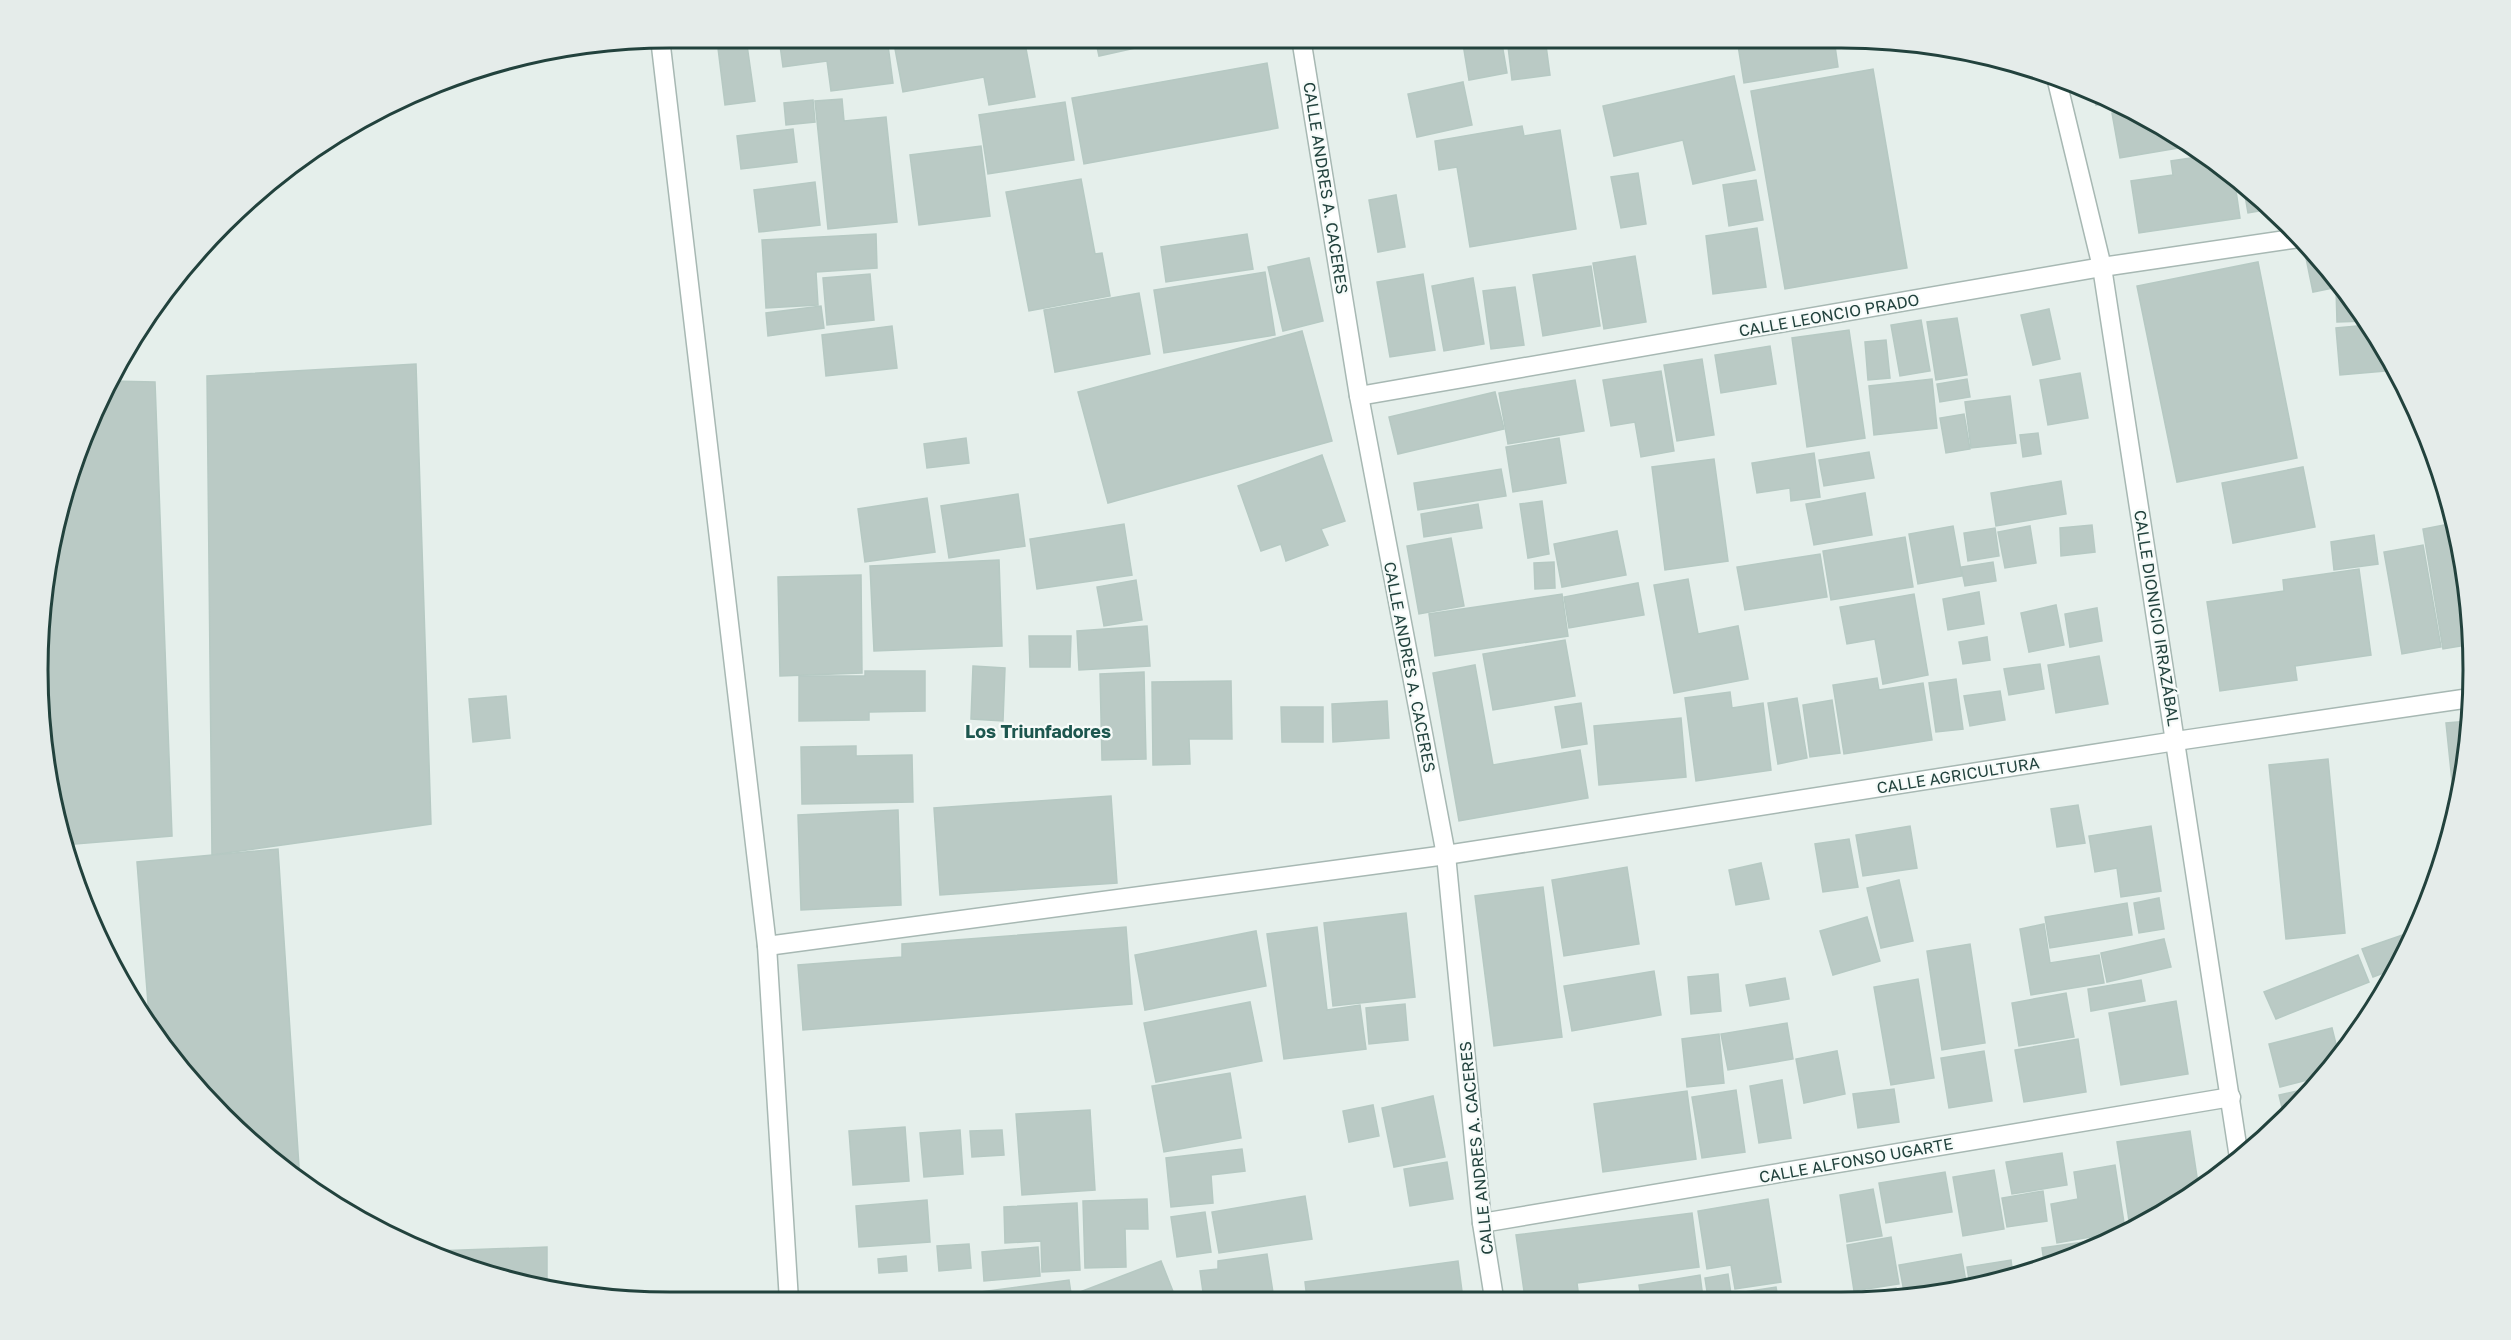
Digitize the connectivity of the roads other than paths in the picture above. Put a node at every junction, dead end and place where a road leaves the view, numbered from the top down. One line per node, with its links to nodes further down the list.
1 (661, 48): 10 (street)
2 (1304, 48): 6 (street, CALLE ANDRES A. CACERES)
3 (2059, 87): 5 (street, CALLE DIONICIO IRRAZÁBAL)
4 (2290, 239): 5 (street, CALLE LEONCIO PRADO)
5 (2102, 267): 6 (street, CALLE LEONCIO PRADO); 8 (street, CALLE DIONICIO IRRAZÁBAL)
6 (1359, 396): 9 (street, CALLE ANDRES A. CACERES)
7 (2462, 699): 8 (street, CALLE AGRICULTURA)
8 (2176, 741): 9 (street, CALLE AGRICULTURA); 11 (street, CALLE DIONICIO IRRAZÁBAL)
9 (1446, 855): 10 (street, CALLE AGRICULTURA); 13 (street, CALLE ANDRES A. CACERES)
10 (767, 946): 14 (street)
11 (2231, 1097): 12 (street, CALLE DIONICIO IRRAZÁBAL); 13 (street, CALLE ALFONSO UGARTE)
12 (2238, 1149)
13 (1482, 1223): 15 (street, CALLE ANDRES A. CACERES)
14 (788, 1292)
15 (1493, 1292)

